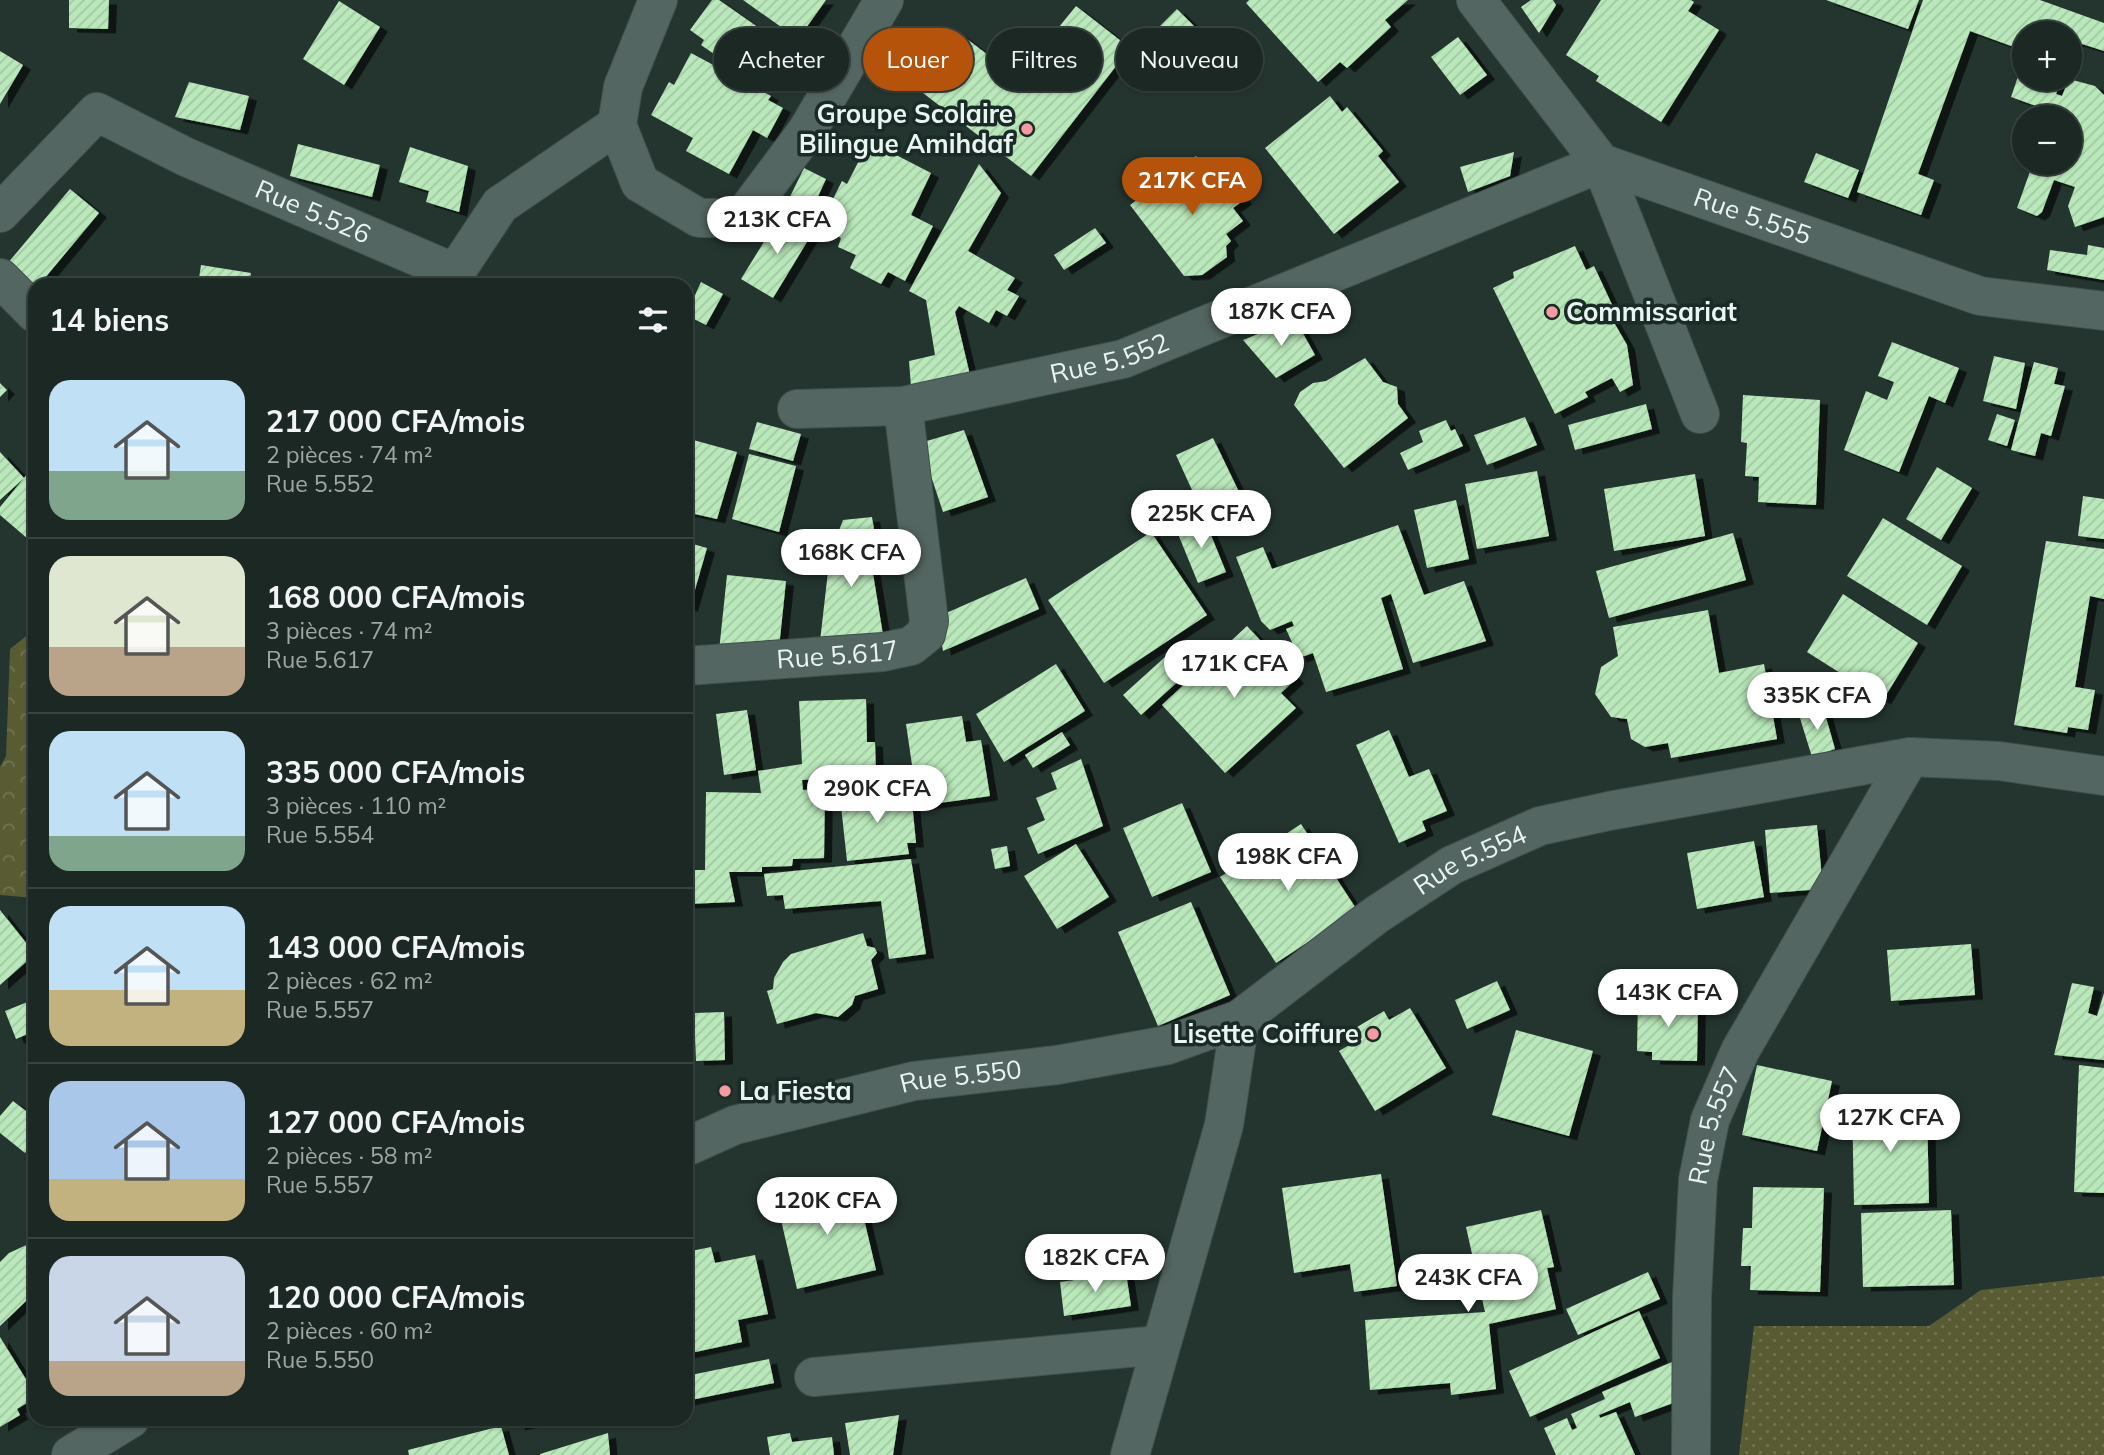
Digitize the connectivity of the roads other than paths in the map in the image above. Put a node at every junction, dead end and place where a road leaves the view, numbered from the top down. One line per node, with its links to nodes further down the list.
1 (658, 0): 4 (street)
2 (884, 0): 4 (street)
3 (1476, 0): 5 (street)
4 (617, 125): 6 (street, Rue 5.526)
5 (1601, 163): 9 (street, Rue 5.555); 10 (street, Rue 5.552); 12 (street)
6 (0, 213)
7 (0, 278): 8 (street)
8 (28, 306)
9 (2104, 311)
10 (903, 407): 11 (street, Rue 5.552); 13 (street, Rue 5.617)
11 (797, 409)
12 (1700, 414)
13 (693, 666)
14 (1910, 758): 15 (street, Rue 5.554); 16 (street, Rue 5.554); 23 (street, Rue 5.557)
15 (2104, 776)
16 (1240, 1019): 17 (street, Rue 5.550); 18 (street)
17 (693, 1144)
18 (1160, 1345): 19 (street); 22 (street)
19 (814, 1377)
20 (119, 1426): 21 (street)
21 (71, 1455)
22 (1130, 1455)
23 (1690, 1455)

